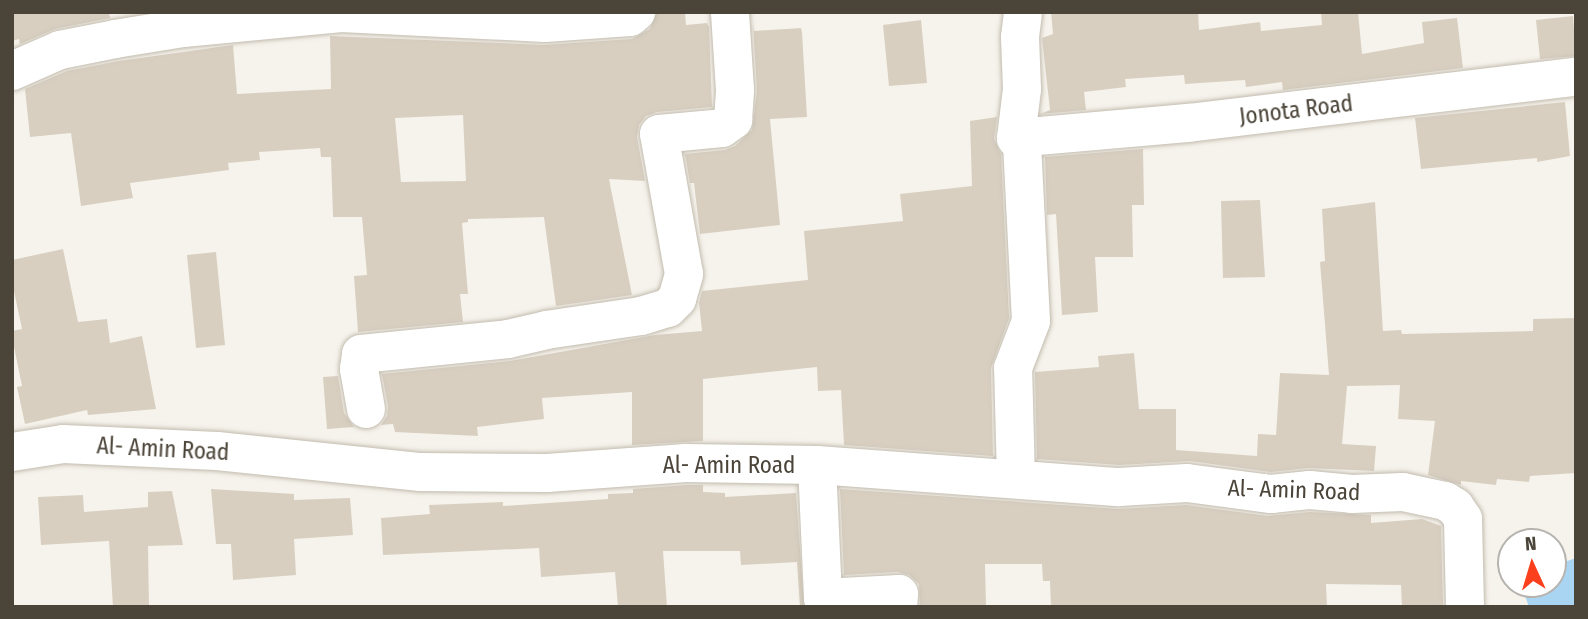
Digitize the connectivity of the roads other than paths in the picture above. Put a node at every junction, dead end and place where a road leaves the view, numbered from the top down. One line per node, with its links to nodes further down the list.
1 (636, 12): 4 (street)
2 (730, 12): 7 (street)
3 (1023, 12): 6 (street)
4 (12, 71)
5 (1576, 77): 6 (street, Jonota Road)
6 (1016, 138): 10 (street)
7 (366, 409)
8 (12, 452): 9 (street, Al- Amin Road)
9 (817, 465): 10 (street, Al- Amin Road); 11 (street)
10 (1016, 479): 12 (street, Al- Amin Road)
11 (898, 607)
12 (1465, 607)

